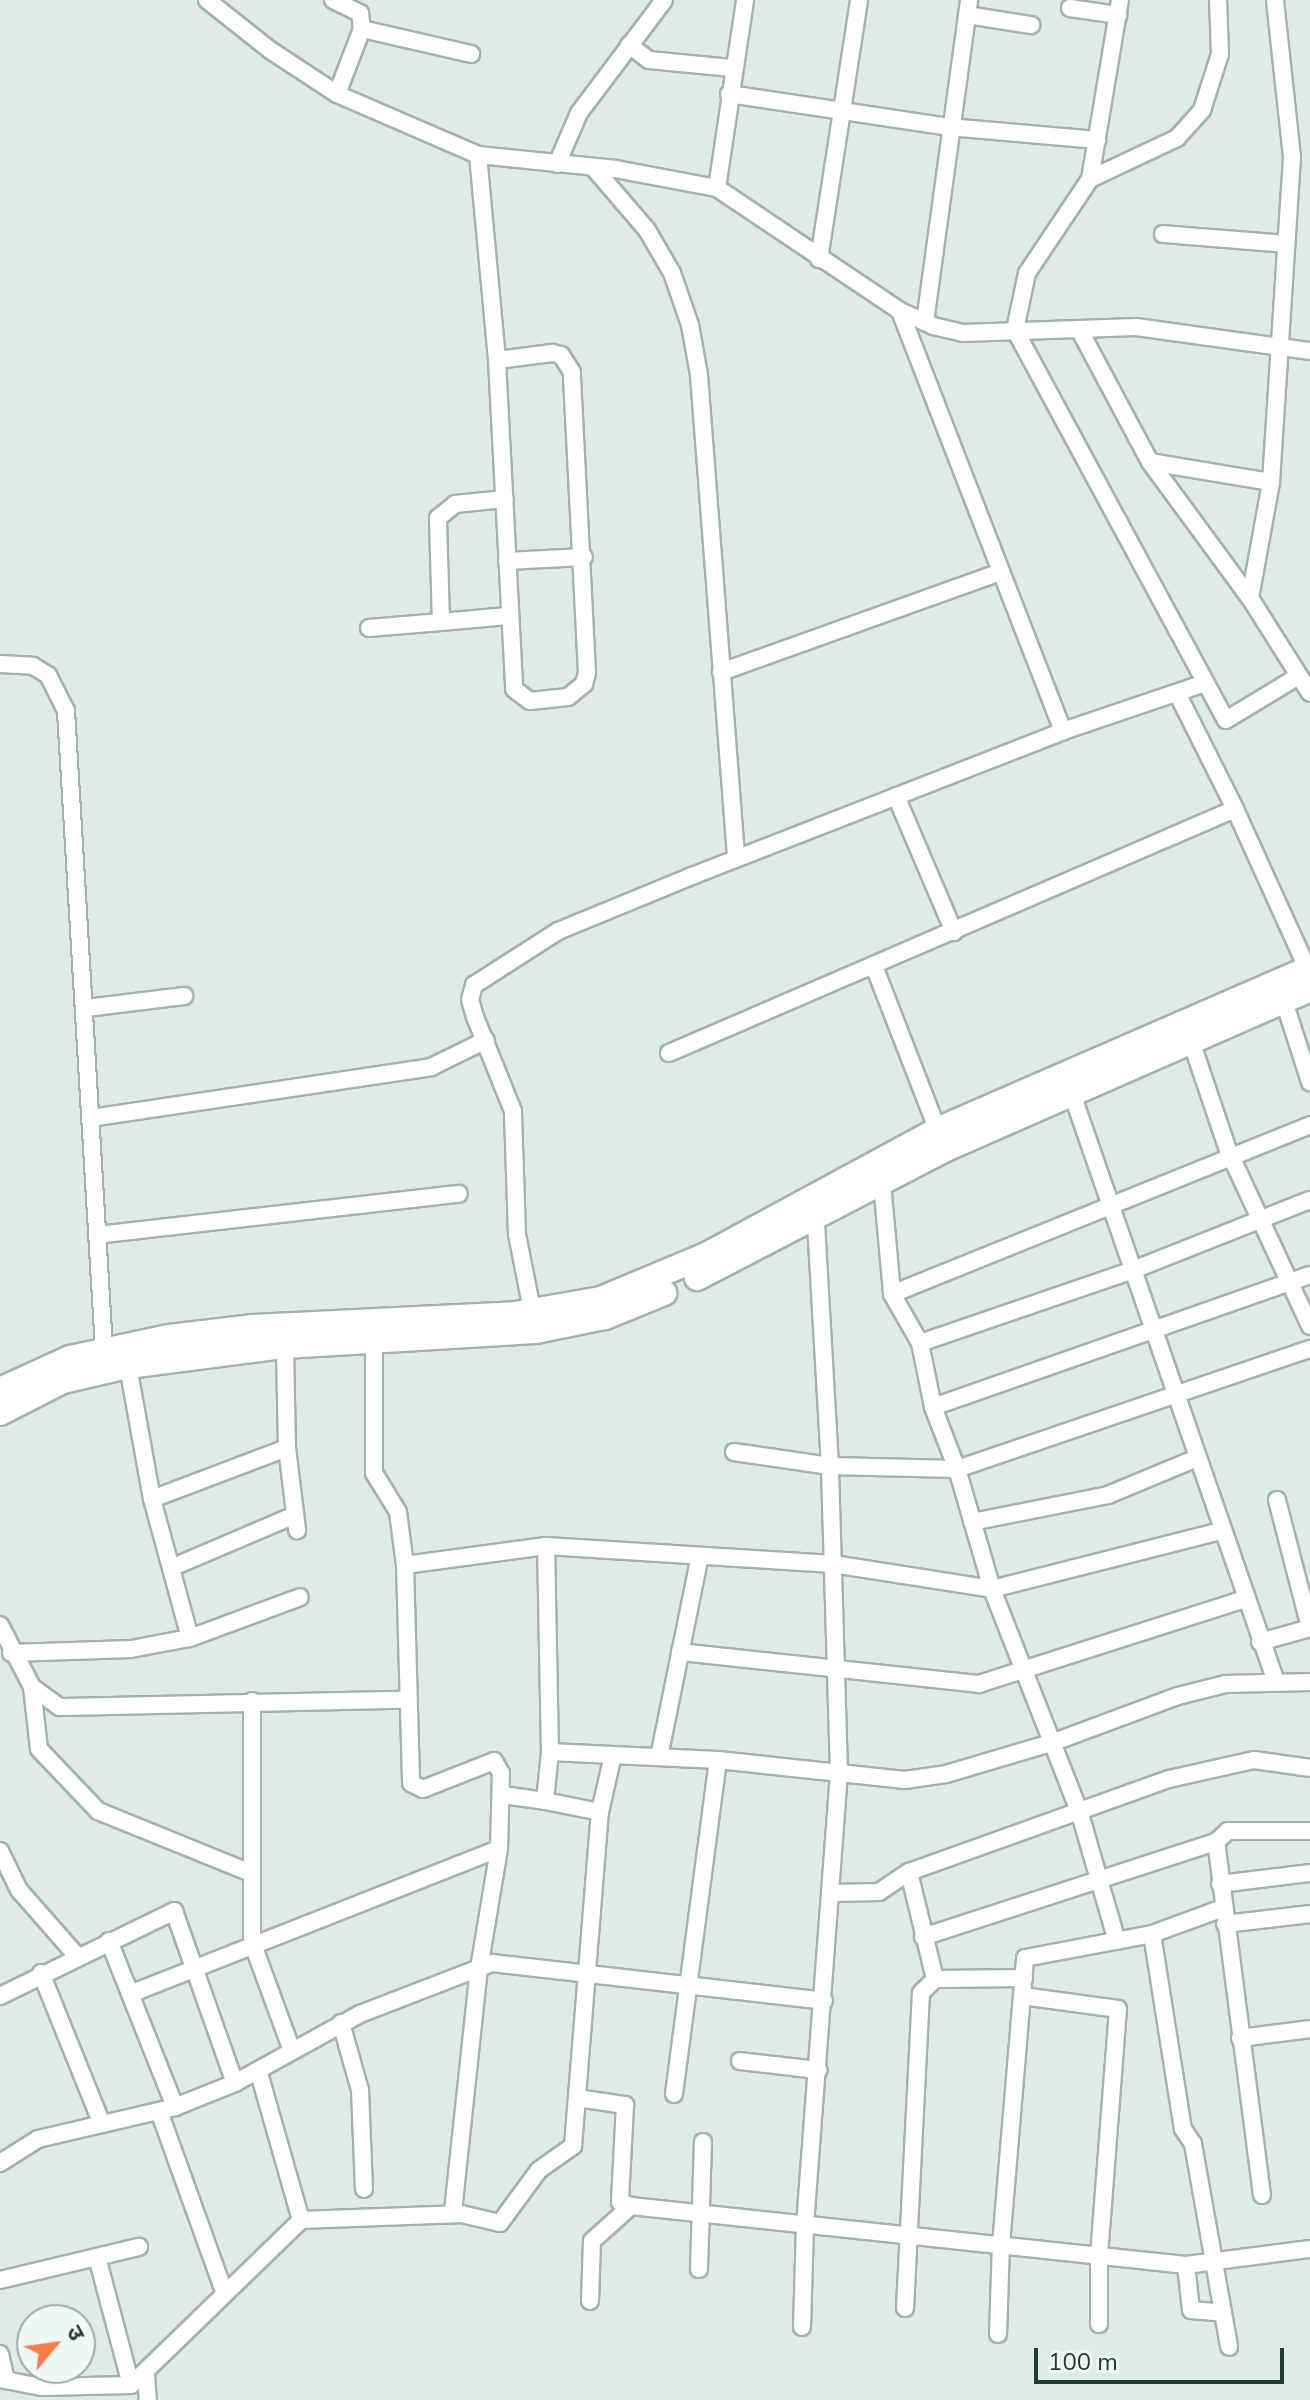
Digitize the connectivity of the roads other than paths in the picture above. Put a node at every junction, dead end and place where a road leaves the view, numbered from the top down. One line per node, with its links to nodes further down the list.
1 (207, 0): 16 (street)
2 (333, 0): 12 (street)
3 (664, 0): 13 (street)
4 (745, 0): 15 (street)
5 (859, 0): 18 (street)
6 (1218, 0): 24 (street)
7 (1275, 0): 27 (street)
8 (968, 7): 11 (street); 19 (street)
9 (1070, 8): 10 (street)
10 (1119, 8): 20 (street)
11 (1031, 25)
12 (362, 29): 14 (street); 16 (street)
13 (629, 45): 15 (street); 22 (street)
14 (471, 54)
15 (732, 68): 17 (street)
16 (337, 94): 21 (street)
17 (729, 94): 18 (street); 25 (street)
18 (845, 109): 19 (street); 28 (street)
19 (949, 127): 20 (street); 30 (street)
20 (1097, 140): 24 (street)
21 (478, 155): 22 (street); 35 (street)
22 (557, 164): 23 (street)
23 (593, 167): 25 (street); 47 (street)
24 (1090, 179): 32 (street)
25 (717, 188): 28 (street)
26 (1163, 234): 27 (street)
27 (1286, 244): 33 (street)
28 (819, 259): 29 (street)
29 (900, 311): 30 (street); 41 (street)
30 (925, 322): 32 (street)
31 (1079, 329): 32 (street); 33 (street); 36 (street)
32 (1015, 330): 49 (street)
33 (1277, 346): 34 (street); 37 (street)
34 (1310, 351)
35 (497, 360): 38 (street); 39 (street)
36 (1150, 462): 37 (street); 42 (street)
37 (1271, 482): 42 (street)
38 (505, 499): 40 (street); 44 (street)
39 (584, 557): 40 (street); 43 (street)
40 (507, 561): 43 (street)
41 (1001, 572): 47 (street); 52 (street)
42 (1250, 598): 48 (street)
43 (508, 616): 44 (street)
44 (441, 622): 45 (street)
45 (369, 628)
46 (0, 664): 61 (street)
47 (721, 672): 55 (street)
48 (1297, 677): 49 (street); 51 (street)
49 (1205, 683): 50 (street)
50 (1177, 693): 52 (street); 54 (street)
51 (1310, 693)
52 (1063, 731): 53 (street)
53 (896, 796): 55 (street); 56 (street)
54 (1235, 809): 56 (street); 58 (street)
55 (736, 858): 63 (street)
56 (954, 932): 57 (street)
57 (874, 966): 64 (street); 69 (street)
58 (1309, 975): 59 (street)
59 (1282, 993): 62 (street); 66 (street)
60 (184, 996): 61 (street)
61 (86, 1008): 67 (street)
62 (1189, 1036): 65 (street); 70 (street)
63 (486, 1040): 67 (street); 82 (street)
64 (669, 1053)
65 (1068, 1082): 69 (street); 75 (street)
66 (1310, 1082)
67 (91, 1118): 77 (street)
68 (1310, 1125): 70 (street)
69 (942, 1140): 71 (street)
70 (1231, 1157): 75 (street); 76 (street)
71 (881, 1171): 74 (street); 81 (street)
72 (459, 1194): 77 (street)
73 (1310, 1200): 76 (street)
74 (814, 1204): 82 (street); 98 (street)
75 (1112, 1210): 78 (street); 81 (street)
76 (1262, 1217): 78 (street); 80 (street)
77 (97, 1235): 88 (street)
78 (1133, 1270): 84 (street); 86 (street)
79 (1310, 1275): 80 (street)
80 (1292, 1283): 83 (street); 84 (street)
81 (892, 1294): 86 (street)
82 (534, 1322): 85 (street)
83 (1310, 1326)
84 (1153, 1332): 92 (street); 93 (street)
85 (374, 1333): 87 (street); 88 (street); 107 (street)
86 (920, 1343): 93 (street)
87 (285, 1346): 90 (street); 95 (street)
88 (104, 1348): 91 (street)
89 (1310, 1349): 92 (street)
90 (128, 1366): 94 (street); 100 (street)
91 (0, 1390)
92 (1176, 1397): 97 (street); 99 (street)
93 (933, 1407): 99 (street)
94 (0, 1413)
95 (287, 1448): 100 (street); 108 (street)
96 (734, 1452): 98 (street)
97 (1197, 1458): 102 (street); 103 (street)
98 (830, 1466): 99 (street); 106 (street)
99 (957, 1469): 102 (street)
100 (152, 1499): 108 (street)
101 (1277, 1500): 113 (street)
102 (972, 1522): 109 (street)
103 (1222, 1531): 109 (street); 111 (street)
104 (546, 1546): 105 (street); 107 (street); 126 (street)
105 (700, 1556): 106 (street); 116 (street)
106 (833, 1564): 109 (street); 119 (street)
107 (405, 1565): 123 (street)
108 (173, 1567): 114 (street)
109 (992, 1589): 118 (street)
110 (300, 1597): 114 (street)
111 (1245, 1599): 115 (street); 118 (street)
112 (0, 1625): 117 (street)
113 (1310, 1628): 115 (street)
114 (190, 1638): 117 (street)
115 (1260, 1642): 120 (street)
116 (680, 1652): 119 (street); 128 (street)
117 (11, 1653): 122 (street)
118 (1026, 1669): 119 (street); 125 (street)
119 (836, 1670): 131 (street)
120 (1275, 1679): 121 (street); 125 (street)
121 (1310, 1682)
122 (32, 1687): 124 (street); 140 (street)
123 (405, 1700): 124 (street); 132 (street)
124 (252, 1701): 140 (street)
125 (1054, 1742): 131 (street); 135 (street)
126 (550, 1752): 127 (street); 133 (street)
127 (613, 1755): 128 (street); 134 (street)
128 (659, 1757): 129 (street)
129 (718, 1760): 131 (street); 160 (street)
130 (1310, 1768): 135 (street)
131 (839, 1773): 145 (street)
132 (503, 1795): 133 (street); 138 (street)
133 (545, 1801): 134 (street)
134 (600, 1812): 157 (street)
135 (1080, 1814): 141 (street); 143 (street)
136 (1310, 1831): 137 (street)
137 (1216, 1842): 143 (street); 144 (street)
138 (499, 1849): 152 (street); 154 (street)
139 (0, 1851): 153 (street)
140 (248, 1872): 152 (street)
141 (909, 1872): 145 (street); 149 (street)
142 (1310, 1873): 144 (street)
143 (1103, 1879): 149 (street); 151 (street)
144 (1220, 1884): 147 (street)
145 (833, 1893): 164 (street)
146 (1310, 1914): 147 (street)
147 (1224, 1916): 148 (street); 167 (street)
148 (1152, 1934): 151 (street); 192 (street)
149 (923, 1937): 159 (street)
150 (109, 1941): 153 (street); 155 (street); 161 (street)
151 (1117, 1941): 158 (street)
152 (252, 1942): 155 (street); 168 (street)
153 (77, 1956): 156 (street)
154 (479, 1968): 157 (street); 165 (street); 182 (street)
155 (195, 1970): 161 (street); 172 (street)
156 (41, 1973): 162 (street); 176 (street)
157 (586, 1974): 160 (street); 174 (street)
158 (1024, 1978): 159 (street); 163 (street)
159 (935, 1979): 186 (street)
160 (687, 1985): 164 (street); 173 (street)
161 (130, 1994): 175 (street)
162 (0, 1996)
163 (1022, 1996): 187 (street); 190 (street)
164 (824, 2001): 170 (street)
165 (341, 2023): 168 (street); 179 (street)
166 (1310, 2029): 167 (street)
167 (1240, 2038): 180 (street)
168 (292, 2051): 171 (street)
169 (740, 2061): 170 (street)
170 (818, 2070): 185 (street)
171 (259, 2073): 172 (street); 184 (street)
172 (235, 2083): 175 (street)
173 (674, 2094)
174 (577, 2098): 181 (street); 182 (street)
175 (167, 2109): 176 (street); 196 (street)
176 (102, 2124): 178 (street)
177 (703, 2142): 183 (street)
178 (0, 2163)
179 (364, 2189)
180 (1262, 2195)
181 (631, 2206): 183 (street); 197 (street)
182 (463, 2214): 184 (street)
183 (702, 2214): 185 (street); 194 (street)
184 (301, 2220): 196 (street)
185 (805, 2225): 186 (street); 201 (street)
186 (909, 2236): 187 (street); 198 (street)
187 (1001, 2245): 190 (street); 202 (street)
188 (139, 2247): 191 (street)
189 (1310, 2249): 192 (street)
190 (1099, 2256): 193 (street); 200 (street)
191 (97, 2257): 195 (street); 207 (street)
192 (1214, 2262): 193 (street); 199 (street)
193 (1186, 2265): 199 (street)
194 (699, 2269)
195 (0, 2280)
196 (224, 2292): 205 (street)
197 (590, 2301)
198 (905, 2308)
199 (1223, 2313): 203 (street)
200 (1099, 2324)
201 (802, 2327)
202 (998, 2334)
203 (1229, 2347)
204 (0, 2354): 206 (street)
205 (146, 2374): 207 (street); 209 (street)
206 (3, 2380): 208 (street)
207 (131, 2385): 208 (street)
208 (41, 2393)
209 (148, 2400)

